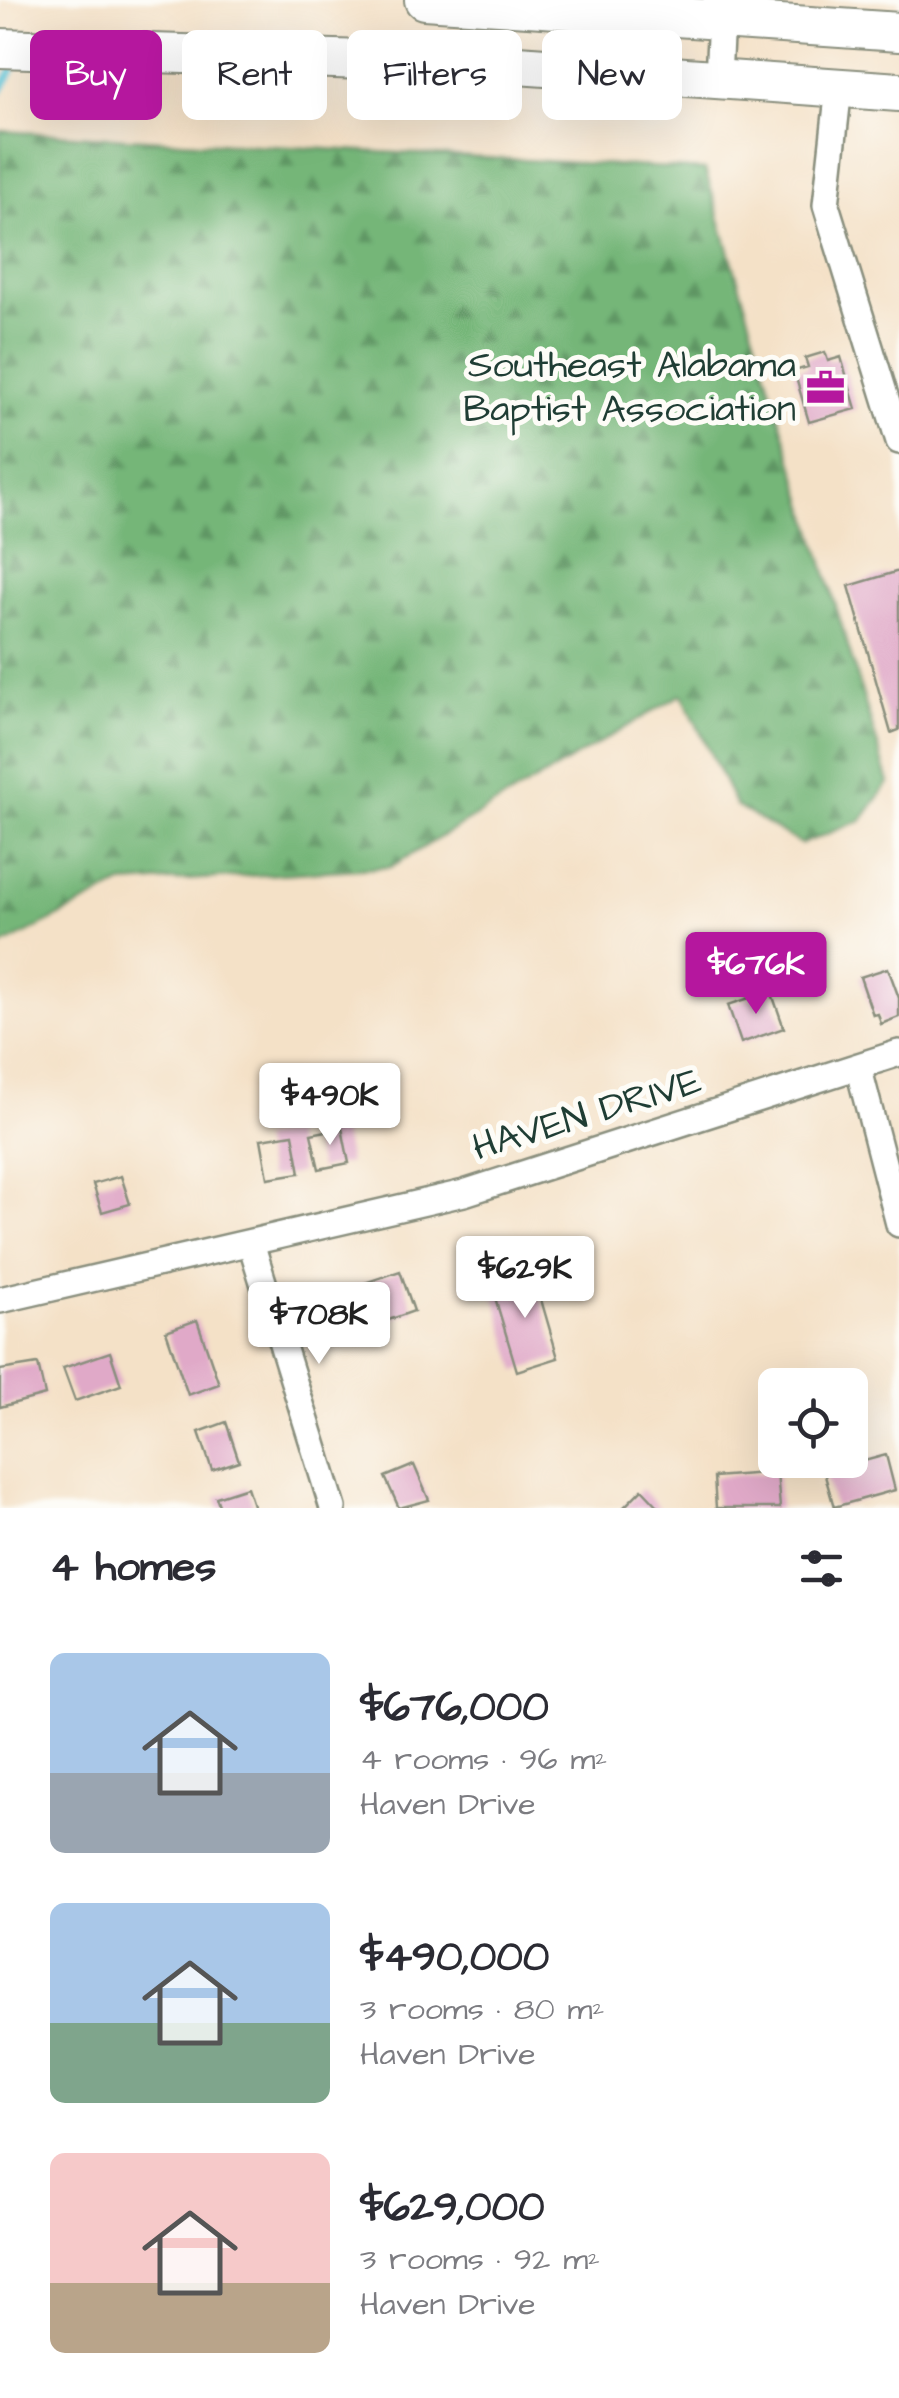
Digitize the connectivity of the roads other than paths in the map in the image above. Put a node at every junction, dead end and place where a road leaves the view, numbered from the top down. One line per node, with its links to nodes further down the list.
1 (424, 0): 2 (highway)
2 (718, 9): 3 (highway); 5 (street)
3 (899, 32)
4 (0, 48): 5 (highway)
5 (718, 77): 6 (highway)
6 (839, 87): 7 (highway); 8 (street)
7 (899, 92)
8 (899, 441)
9 (899, 1053): 10 (street, HAVEN DRIVE)
10 (858, 1066): 11 (street); 12 (street, HAVEN DRIVE)
11 (899, 1224)
12 (252, 1243): 13 (street, HAVEN DRIVE); 14 (street)
13 (0, 1300)
14 (333, 1508)

